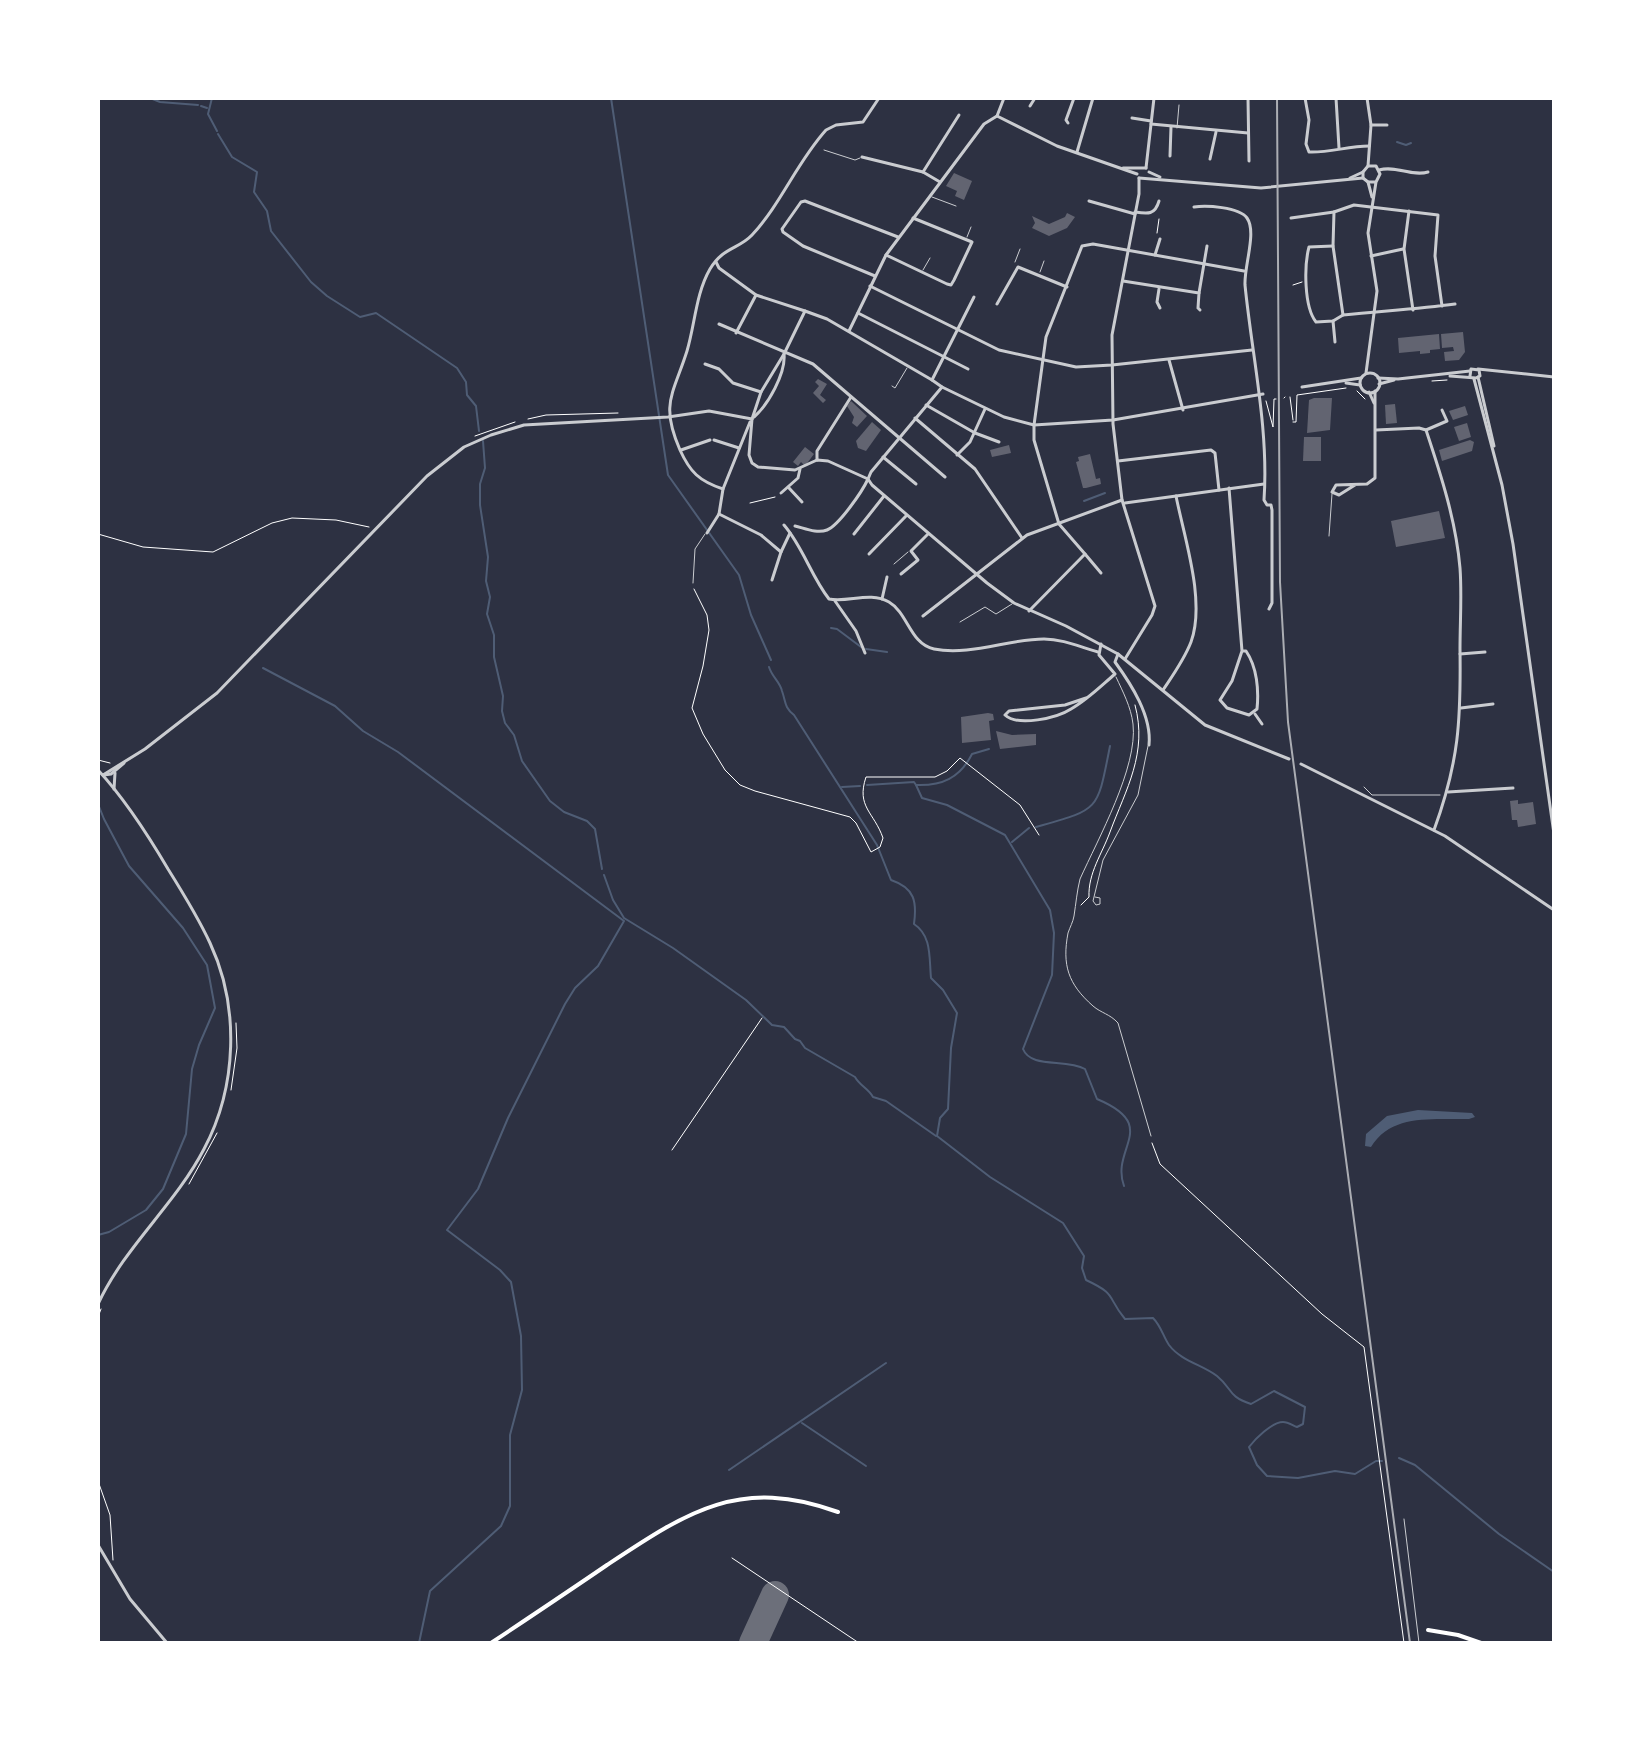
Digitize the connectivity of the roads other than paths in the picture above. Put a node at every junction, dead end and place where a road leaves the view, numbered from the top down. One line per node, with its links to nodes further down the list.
1 (879, 98): 68 (street)
2 (1004, 98): 15 (street)
3 (1035, 98): 13 (street)
4 (1074, 98): 17 (street)
5 (1083, 98): 11 (street)
6 (1154, 98): 18 (street)
7 (1248, 98): 23 (street)
8 (1305, 98): 24 (street)
9 (1336, 98): 24 (street)
10 (1367, 98): 19 (street)
11 (1093, 100): 27 (street)
12 (1179, 105): 21 (lane)
13 (1030, 106)
14 (959, 115): 35 (street)
15 (997, 116): 27 (street); 41 (street)
16 (1132, 118): 18 (street)
17 (1068, 123)
18 (1151, 123): 21 (street); 38 (street)
19 (1371, 125): 20 (street); 25 (street)
20 (1387, 125)
21 (1174, 128): 22 (street); 28 (street)
22 (1216, 132): 23 (street); 30 (street)
23 (1248, 133): 31 (street)
24 (1339, 148): 25 (street)
25 (1369, 148): 32 (street); 33 (street)
26 (824, 150): 29 (lane)
27 (1077, 153): 38 (street)
28 (1170, 156)
29 (862, 157): 35 (street)
30 (1210, 159)
31 (1249, 161)
32 (1374, 165): 33 (street); 34 (street)
33 (1368, 166): 36 (street)
34 (1379, 170): 37 (street); 43 (street)
35 (923, 172): 41 (street)
36 (1363, 172): 39 (street); 40 (street)
37 (1428, 172)
38 (1143, 173): 40 (street); 52 (street)
39 (1363, 178): 40 (street); 42 (street)
40 (1346, 179)
41 (940, 182): 44 (street)
42 (1368, 182): 43 (street); 47 (street)
43 (1376, 182): 47 (street)
44 (929, 197): 48 (lane); 53 (street)
45 (1089, 201): 52 (street)
46 (1159, 201): 52 (street)
47 (1373, 204): 50 (street); 51 (street); 66 (street)
48 (956, 206)
49 (1194, 207): 72 (street)
50 (1409, 211): 62 (street); 85 (street)
51 (1334, 212): 54 (street); 60 (street)
52 (1135, 213): 63 (street)
53 (913, 218): 56 (street); 57 (street)
54 (1291, 218)
55 (971, 227): 57 (lane)
56 (898, 237): 64 (street); 75 (street)
57 (966, 239): 73 (street)
58 (1160, 239): 65 (street)
59 (1207, 246): 71 (street)
60 (1333, 246): 92 (street); 93 (street)
61 (1020, 249): 70 (lane)
62 (1404, 249): 66 (street); 88 (street)
63 (1128, 251): 65 (street); 76 (street); 78 (street)
64 (886, 255): 73 (street); 75 (street)
65 (1155, 255): 71 (street)
66 (1371, 256): 90 (street)
67 (930, 258): 73 (lane)
68 (716, 261): 81 (street); 135 (street)
69 (1044, 261): 74 (lane)
70 (1015, 262)
71 (1204, 263): 72 (street); 80 (street)
72 (1244, 271): 99 (street)
73 (922, 272)
74 (1039, 274): 78 (street); 83 (street)
75 (875, 276): 77 (street)
76 (1123, 281): 79 (street); 106 (street)
77 (870, 286): 91 (street); 95 (street)
78 (1067, 287): 103 (street)
79 (1159, 287): 80 (street); 86 (street)
80 (1199, 293): 87 (street)
81 (756, 295): 89 (street); 97 (street)
82 (974, 297): 95 (street)
83 (997, 304)
84 (1455, 304): 85 (street)
85 (1442, 306): 88 (street)
86 (1160, 308)
87 (1200, 310)
88 (1413, 310): 90 (street)
89 (805, 311): 96 (street); 100 (street)
90 (1374, 312): 92 (street); 102 (street)
91 (858, 313): 96 (street); 101 (street)
92 (1343, 315): 93 (street)
93 (1333, 321): 98 (street)
94 (719, 324): 97 (street)
95 (957, 329): 101 (street); 103 (street)
96 (849, 331): 107 (street)
97 (736, 333): 100 (street)
98 (1335, 342)
99 (1253, 350): 104 (street); 128 (street)
100 (784, 354): 126 (street); 129 (street); 137 (street)
101 (944, 356): 108 (street); 118 (street)
102 (1370, 356): 110 (street); 111 (street)
103 (1041, 360): 106 (street); 139 (street)
104 (1169, 360): 106 (street); 133 (street)
105 (705, 364): 126 (street)
106 (1112, 365): 138 (street)
107 (908, 366): 118 (street); 122 (lane)
108 (968, 369)
109 (1470, 371): 112 (street); 113 (street); 113 (street)
110 (1366, 373): 111 (street); 115 (street)
111 (1373, 373): 116 (street)
112 (1442, 375): 113 (street); 117 (street)
113 (1476, 375): 114 (street); 226 (street)
114 (1554, 377)
115 (1361, 378): 119 (street); 121 (street)
116 (1378, 378): 117 (street); 120 (street)
117 (1398, 379): 120 (street)
118 (932, 380): 123 (street)
119 (1342, 382): 121 (street); 124 (street)
120 (1379, 384): 125 (street)
121 (1360, 385): 127 (street)
122 (892, 386)
123 (942, 387): 131 (street); 132 (street)
124 (1302, 387)
125 (1375, 391): 127 (street); 130 (street)
126 (761, 392): 137 (street)
127 (1369, 392): 130 (street)
128 (1261, 395): 133 (street); 155 (street)
129 (851, 397): 143 (street); 149 (street)
130 (1374, 403): 140 (street)
131 (926, 405): 136 (street); 142 (street)
132 (985, 409): 139 (street); 142 (street)
133 (1183, 410): 138 (street)
134 (1442, 410): 141 (street)
135 (666, 417): 137 (street); 146 (street); 215 (street)
136 (915, 418): 143 (street); 147 (street)
137 (752, 419): 145 (street); 151 (street)
138 (1113, 420): 139 (street); 150 (street)
139 (1034, 425): 169 (street)
140 (1376, 430): 141 (street); 156 (street)
141 (1426, 430): 203 (street)
142 (975, 433): 144 (street); 147 (street)
143 (898, 437): 148 (street); 152 (street)
144 (999, 442)
145 (739, 448): 146 (street); 159 (street)
146 (681, 450): 159 (street)
147 (957, 455): 177 (street)
148 (883, 457): 153 (street); 154 (street)
149 (817, 460): 151 (street); 153 (street)
150 (1117, 461): 160 (street); 166 (street)
151 (800, 469): 157 (street)
152 (945, 477)
153 (868, 479): 163 (street); 171 (street)
154 (916, 484)
155 (1264, 484): 158 (street); 192 (street)
156 (1355, 485): 161 (street); 161 (street)
157 (789, 488): 162 (street); 165 (street)
158 (1229, 488): 160 (street); 198 (street)
159 (723, 489): 167 (street)
160 (1219, 490): 164 (street)
161 (1332, 492): 176 (lane)
162 (781, 493)
163 (884, 496): 168 (street); 174 (street)
164 (1176, 496): 166 (street); 207 (street)
165 (802, 502)
166 (1123, 502): 169 (street); 205 (street)
167 (719, 514): 172 (street); 179 (street)
168 (906, 516): 175 (street); 180 (street)
169 (1059, 524): 177 (street); 181 (street)
170 (784, 525): 173 (street)
171 (795, 526)
172 (709, 531): 188 (lane)
173 (790, 533): 179 (street); 190 (street)
174 (854, 534)
175 (928, 534): 178 (street); 185 (street)
176 (1329, 536)
177 (1022, 538): 185 (street)
178 (911, 551): 182 (lane); 184 (street)
179 (781, 552): 187 (street)
180 (869, 554)
181 (1085, 554): 183 (street); 193 (street)
182 (894, 564)
183 (1101, 573)
184 (901, 574)
185 (976, 574): 191 (street); 194 (street)
186 (887, 577): 189 (street)
187 (772, 580)
188 (693, 583)
189 (882, 599): 190 (street); 199 (street)
190 (835, 601): 201 (street)
191 (1014, 603): 193 (street); 195 (lane)
192 (1269, 609)
193 (1029, 611): 196 (street)
194 (923, 616)
195 (960, 622)
196 (1101, 644): 197 (street); 199 (street)
197 (1108, 648): 202 (street); 204 (street)
198 (1242, 651): 211 (street); 211 (street)
199 (1098, 652): 204 (street)
200 (1485, 652): 203 (street)
201 (865, 653)
202 (1118, 654): 205 (street); 213 (street)
203 (1460, 654): 210 (street)
204 (1102, 658): 206 (street)
205 (1125, 659): 207 (street)
206 (1115, 674): 208 (street); 229 (lane)
207 (1163, 690): 214 (street)
208 (1086, 698): 208 (street)
209 (1493, 704): 210 (street)
210 (1461, 708): 223 (street)
211 (1255, 714): 212 (street)
212 (1262, 724)
213 (1149, 745): 227 (lane)
214 (1289, 759)
215 (127, 761): 218 (street); 219 (street)
216 (1301, 764): 225 (street)
217 (98, 770): 219 (street)
218 (115, 771): 219 (street); 222 (street)
219 (103, 775): 222 (street)
220 (1364, 787): 224 (lane)
221 (1513, 788): 223 (street)
222 (114, 789): 230 (street)
223 (1448, 792): 225 (street)
224 (1440, 795)
225 (1434, 830): 228 (street)
226 (1554, 834)
227 (1095, 897)
228 (1554, 910)
229 (1151, 1136)
230 (100, 1306)
231 (838, 1512): 236 (main road)
232 (1404, 1519): 237 (lane)
233 (98, 1545): 235 (street)
234 (1428, 1630): 238 (main road)
235 (167, 1643)
236 (491, 1643)
237 (1419, 1643)
238 (1481, 1643)

